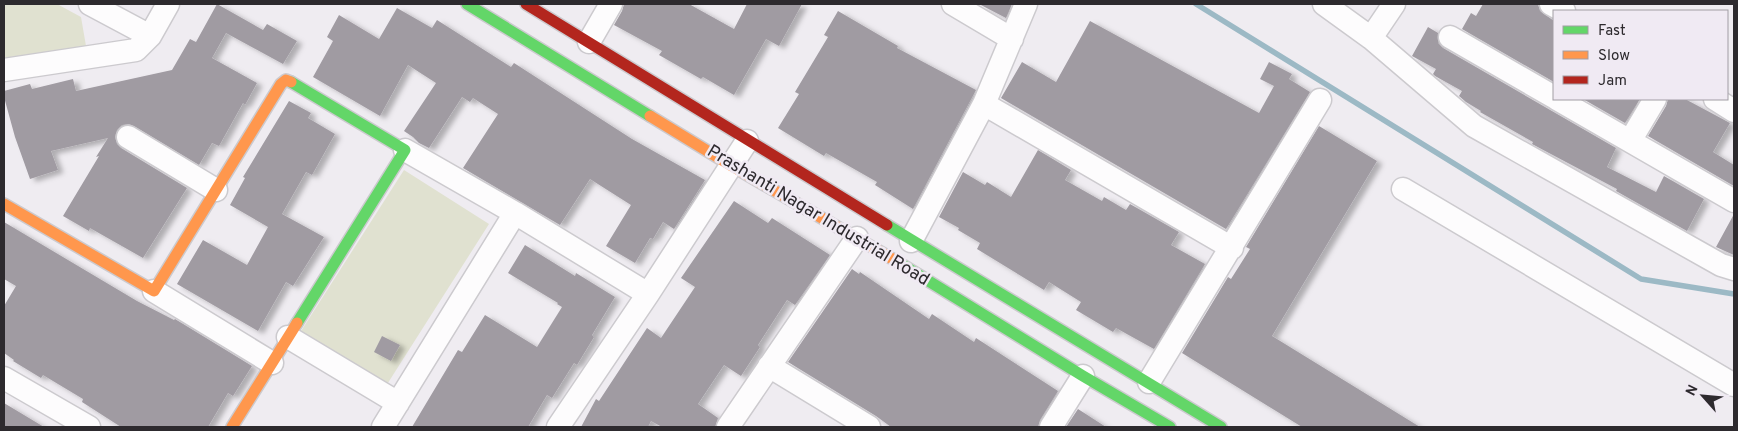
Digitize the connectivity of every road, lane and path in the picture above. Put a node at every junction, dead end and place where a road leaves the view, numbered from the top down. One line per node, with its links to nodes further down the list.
1 (90, 4): 12 (street)
2 (168, 4): 12 (street)
3 (467, 4): 29 (street, Prashanti Nagar Industrial Road)
4 (526, 4): 16 (street, Prashanti Nagar Industrial Road)
5 (612, 4): 16 (street)
6 (952, 4): 15 (street)
7 (1026, 4): 15 (street)
8 (1324, 4): 14 (street)
9 (1394, 4): 14 (street)
10 (1551, 4): 11 (street)
11 (1562, 10)
12 (150, 36): 17 (street)
13 (1450, 37): 18 (street)
14 (1370, 38): 38 (street)
15 (1012, 39): 23 (street)
16 (589, 42): 26 (street, Prashanti Nagar Industrial Road)
17 (4, 70)
18 (1553, 96)
19 (1320, 100): 37 (street)
20 (1559, 100): 27 (street)
21 (1654, 100): 27 (street)
22 (1717, 100): 24 (street)
23 (984, 104): 36 (street); 37 (street)
24 (1734, 111)
25 (128, 137): 31 (street)
26 (747, 141): 29 (street); 36 (street, Prashanti Nagar Industrial Road)
27 (1630, 141): 32 (street)
28 (405, 150): 31 (street); 34 (street); 41 (street)
29 (732, 166): 35 (street, Prashanti Nagar Industrial Road); 40 (street)
30 (1403, 189): 47 (street)
31 (216, 190): 39 (street)
32 (1734, 201)
33 (4, 204): 39 (street)
34 (515, 213): 40 (street); 48 (street)
35 (857, 238): 43 (street); 44 (street, Prashanti Nagar Industrial Road)
36 (910, 241): 46 (street, Prashanti Nagar Industrial Road)
37 (1232, 248): 46 (street)
38 (1734, 269)
39 (154, 292): 42 (street)
40 (648, 294): 53 (street)
41 (288, 337): 42 (street); 48 (street)
42 (272, 363): 51 (street)
43 (769, 366): 54 (street); 55 (street)
44 (1083, 376): 56 (street); 57 (street, Prashanti Nagar Industrial Road)
45 (4, 378): 49 (street)
46 (1149, 382): 58 (street, Prashanti Nagar Industrial Road)
47 (1734, 385)
48 (398, 403): 52 (street)
49 (64, 421): 50 (street)
50 (89, 427)
51 (232, 427)
52 (383, 427)
53 (558, 427)
54 (728, 427)
55 (869, 427)
56 (1051, 427)
57 (1170, 427)
58 (1221, 427)

